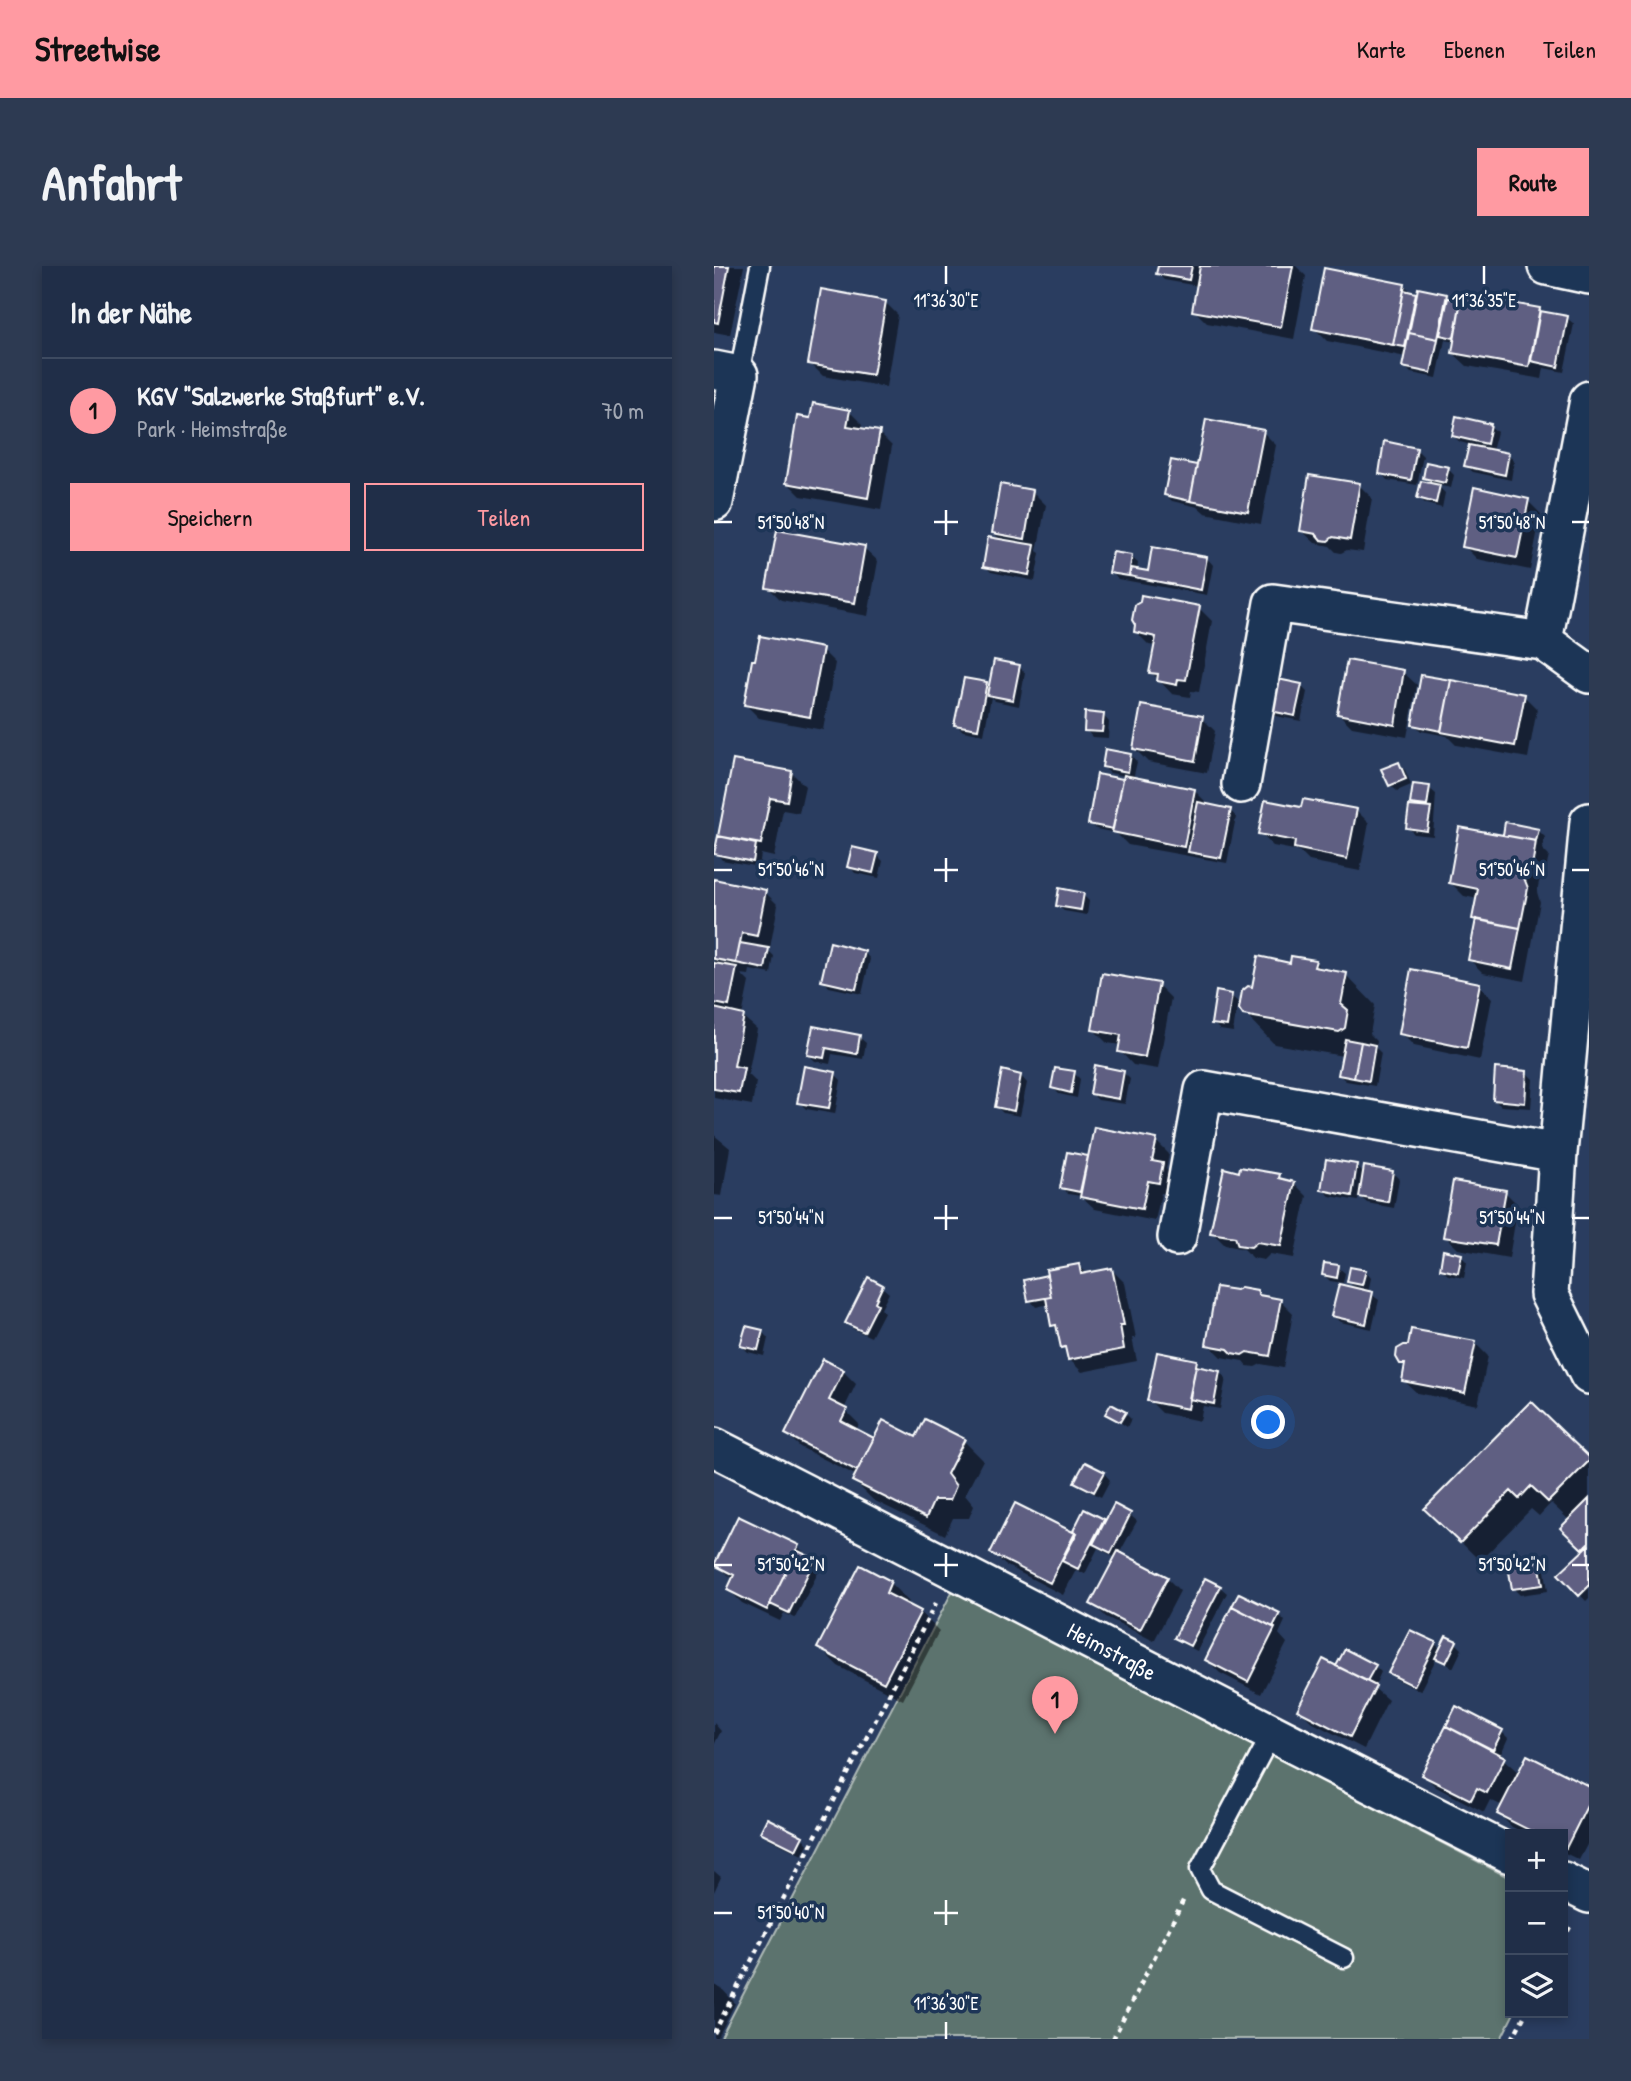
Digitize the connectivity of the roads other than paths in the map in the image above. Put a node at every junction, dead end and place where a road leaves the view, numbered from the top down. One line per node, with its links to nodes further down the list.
1 (760, 266): 4 (lane)
2 (1548, 266): 3 (street)
3 (1589, 275)
4 (726, 372): 6 (street)
5 (1589, 400): 7 (street)
6 (714, 502)
7 (1543, 641): 8 (street); 9 (street)
8 (1589, 674)
9 (1241, 784)
10 (1589, 822): 11 (street)
11 (1584, 935): 12 (street)
12 (1559, 1153): 13 (street); 14 (street)
13 (1177, 1237)
14 (1589, 1375)
15 (714, 1447): 16 (street, Heimstraße)
16 (1271, 1735): 17 (street, Heimstraße); 20 (lane)
17 (1505, 1852)
18 (1568, 1884): 19 (street)
19 (1589, 1894)
20 (1344, 1958)

